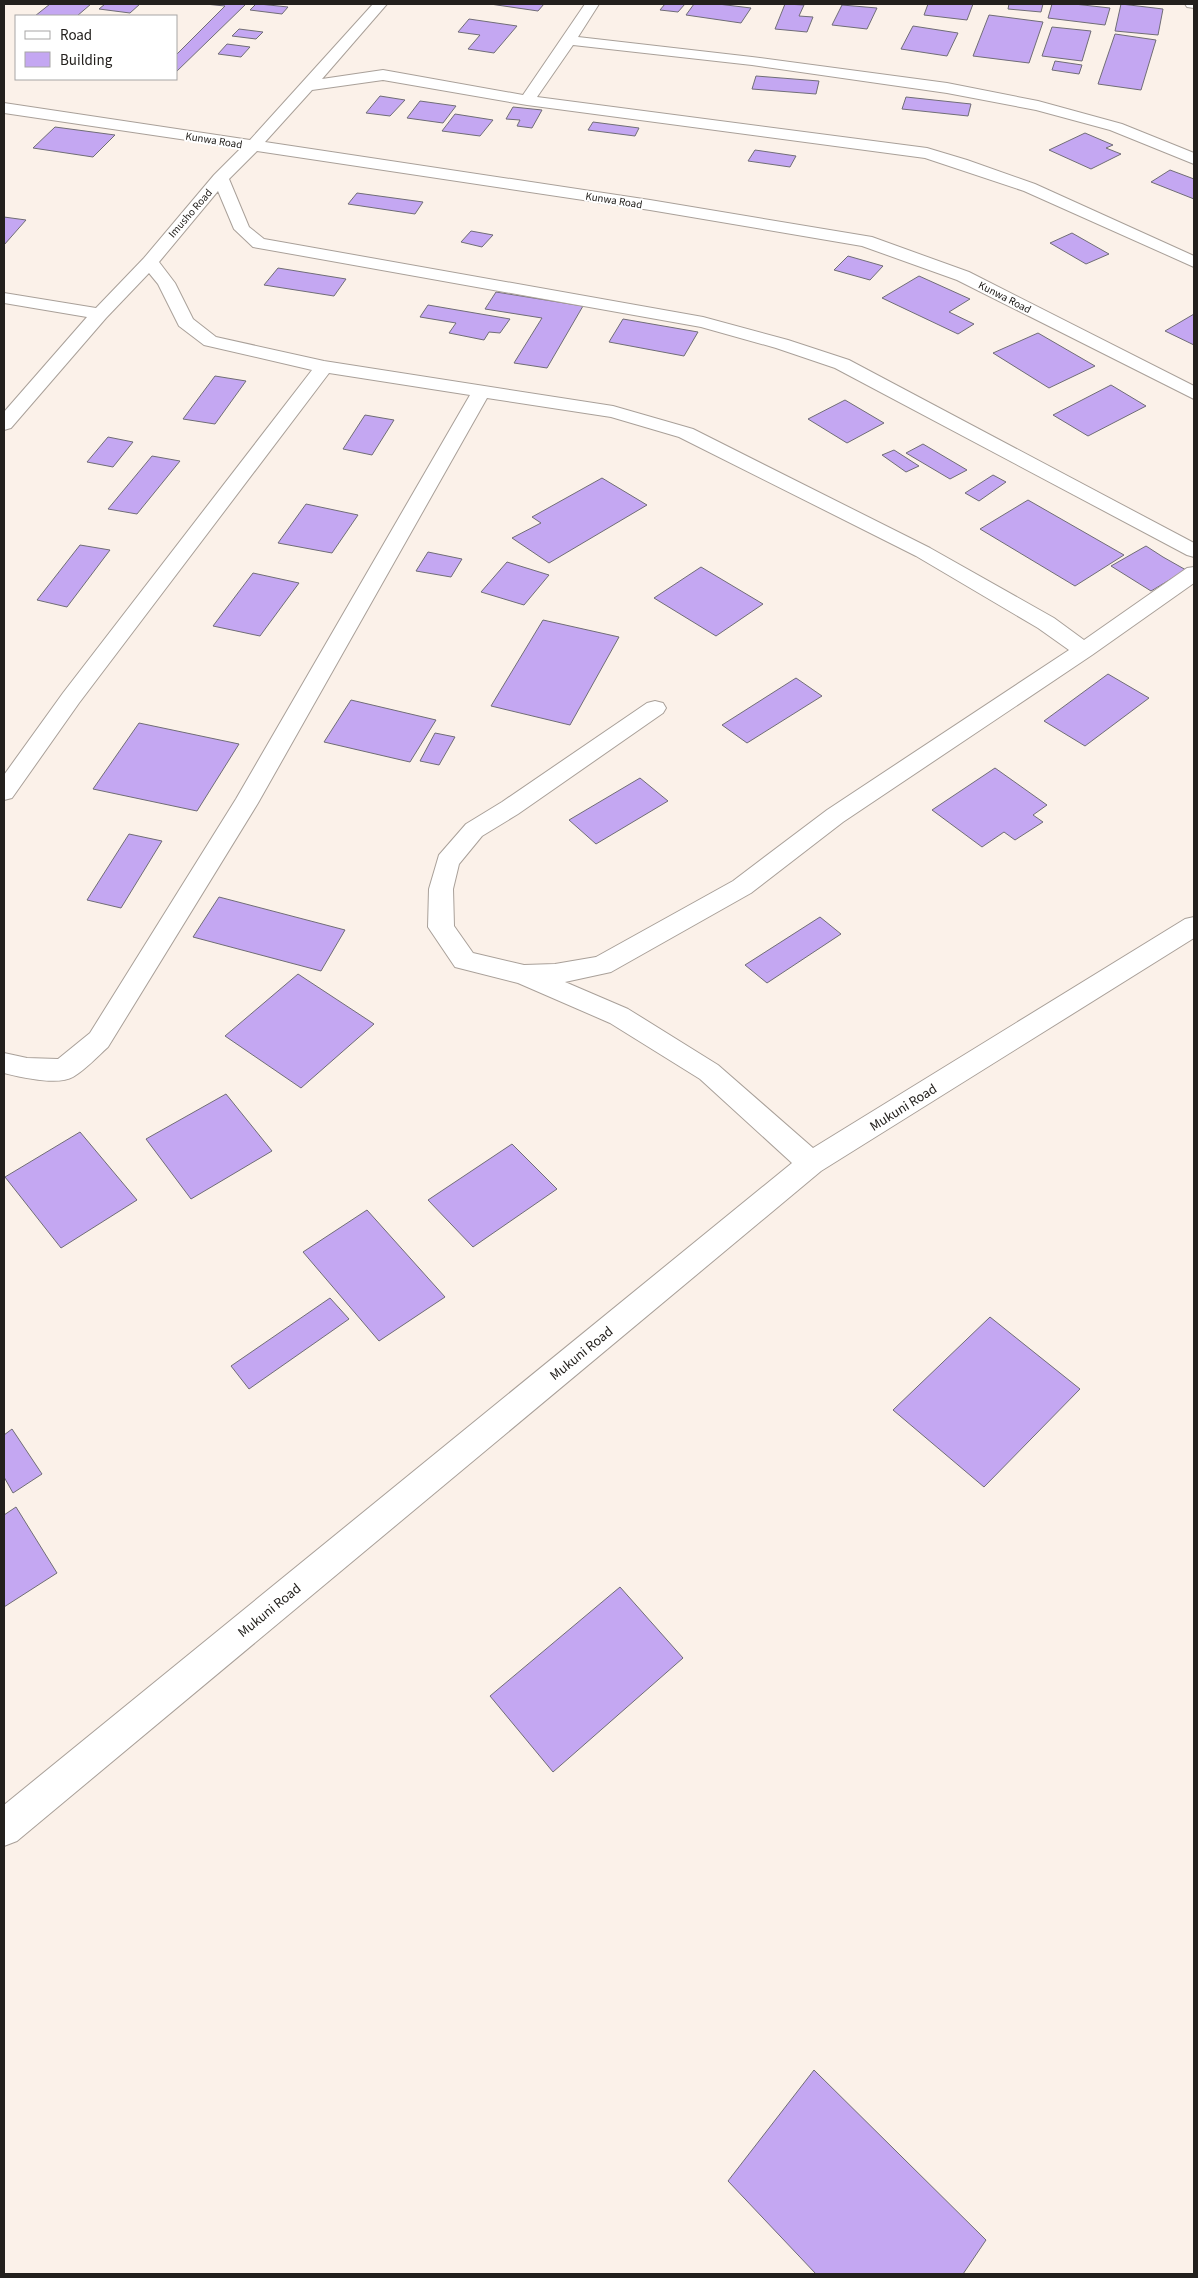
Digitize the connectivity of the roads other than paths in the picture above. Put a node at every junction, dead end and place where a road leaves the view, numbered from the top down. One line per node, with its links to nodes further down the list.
1 (380, 4): 4 (street, Imusho Road)
2 (592, 4): 3 (street)
3 (568, 40): 7 (street); 10 (street)
4 (352, 57): 5 (street); 6 (street, Imusho Road)
5 (383, 75): 6 (street); 7 (street)
6 (308, 86): 9 (street, Imusho Road)
7 (527, 100): 13 (street)
8 (4, 108): 9 (street, Kunwa Road)
9 (253, 146): 11 (street, Imusho Road); 18 (street, Kunwa Road)
10 (1194, 159)
11 (220, 178): 12 (street, Imusho Road); 20 (street)
12 (150, 262): 15 (street, Imusho Road); 16 (street)
13 (1194, 262)
14 (4, 298): 15 (street)
15 (100, 314): 19 (street, Imusho Road)
16 (324, 367): 17 (street); 24 (street)
17 (482, 392): 22 (street); 27 (street)
18 (1194, 394)
19 (4, 424)
20 (1194, 551)
21 (1194, 573): 22 (street)
22 (1084, 650): 26 (street)
23 (655, 708): 26 (street)
24 (4, 792)
25 (1194, 926): 28 (street, Mukuni Road)
26 (524, 975): 28 (street)
27 (4, 1063)
28 (812, 1163): 29 (street, Mukuni Road)
29 (4, 1828)

